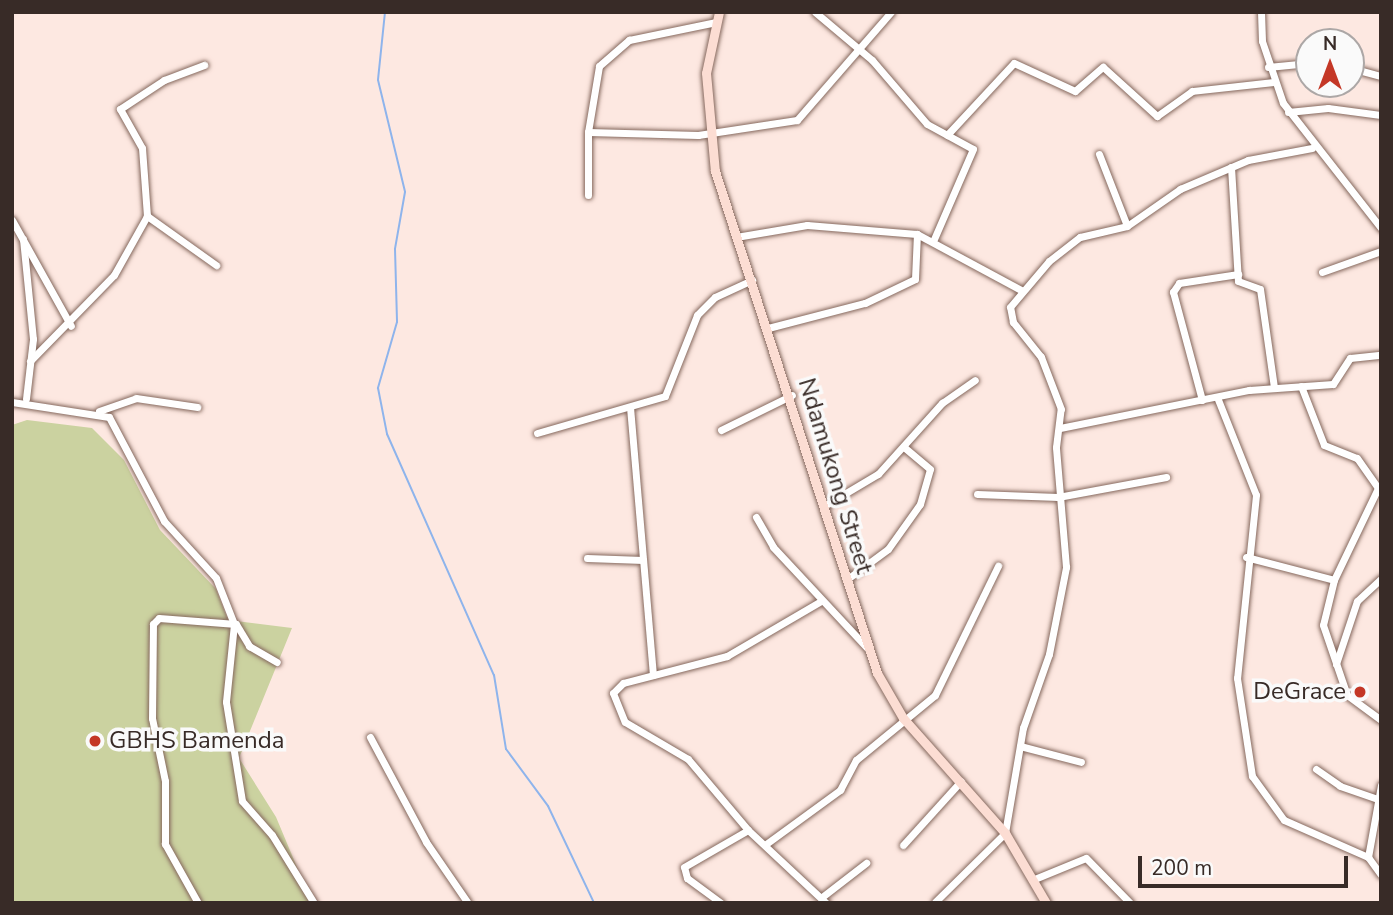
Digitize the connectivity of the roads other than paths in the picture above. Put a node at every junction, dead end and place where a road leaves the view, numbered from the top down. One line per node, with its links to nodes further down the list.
1 (815, 12): 5 (street)
2 (891, 12): 5 (street)
3 (1261, 12): 8 (street)
4 (718, 17): 12 (main road, Ndamukong Street); 13 (street)
5 (859, 48): 12 (street); 14 (street)
6 (1295, 64): 8 (street)
7 (204, 65): 19 (street)
8 (1269, 67): 9 (street)
9 (1273, 82): 10 (street); 14 (street)
10 (1288, 112): 11 (street); 15 (street)
11 (1381, 115)
12 (709, 128): 13 (street); 24 (main road, Ndamukong Street)
13 (588, 132): 18 (street)
14 (947, 135): 26 (street)
15 (1312, 148): 17 (street); 22 (street)
16 (1099, 154): 21 (street)
17 (1231, 167): 21 (street); 30 (street)
18 (588, 195)
19 (147, 216): 28 (street); 33 (street)
20 (12, 220): 25 (street)
21 (1128, 226): 32 (street)
22 (1381, 228)
23 (917, 234): 24 (street); 26 (street); 34 (street)
24 (736, 237): 31 (main road, Ndamukong Street)
25 (23, 239): 33 (street); 36 (street)
26 (934, 239): 32 (street)
27 (1381, 251): 29 (street)
28 (216, 265)
29 (1322, 272)
30 (1238, 274): 39 (street); 43 (street)
31 (752, 279): 34 (main road, Ndamukong Street); 46 (street)
32 (1021, 290): 48 (street)
33 (71, 326): 36 (street)
34 (768, 328): 40 (main road, Ndamukong Street)
35 (1381, 355): 38 (street)
36 (30, 360): 42 (street)
37 (975, 380): 51 (street)
38 (1301, 386): 39 (street); 63 (street)
39 (1274, 387): 41 (street)
40 (792, 395): 49 (street); 55 (main road, Ndamukong Street)
41 (1217, 397): 43 (street); 57 (street)
42 (26, 400): 44 (street); 47 (street)
43 (1202, 400): 48 (street)
44 (12, 402)
45 (197, 407): 47 (street)
46 (630, 407): 50 (street); 59 (street)
47 (99, 411): 65 (street)
48 (1060, 428): 54 (street)
49 (721, 430)
50 (537, 433)
51 (905, 447): 55 (street); 62 (street)
52 (1166, 477): 54 (street)
53 (977, 494): 54 (street)
54 (1059, 497): 73 (street)
55 (824, 506): 62 (main road, Ndamukong Street)
56 (756, 517): 64 (street)
57 (1247, 557): 63 (street); 83 (street)
58 (587, 558): 59 (street)
59 (643, 560): 69 (street)
60 (998, 566): 70 (street)
61 (1381, 579): 68 (street)
62 (846, 580): 66 (main road, Ndamukong Street)
63 (1334, 580): 68 (street)
64 (821, 601): 66 (street); 69 (street)
65 (234, 624): 67 (street); 89 (street); 90 (street)
66 (869, 650): 70 (main road, Ndamukong Street)
67 (277, 662)
68 (1336, 665): 71 (street)
69 (653, 675): 79 (street)
70 (904, 718): 76 (main road, Ndamukong Street); 81 (street)
71 (1381, 720)
72 (370, 737): 91 (street)
73 (1020, 746): 74 (street); 80 (street)
74 (1082, 762)
75 (1317, 769): 78 (street)
76 (962, 780): 80 (main road, Ndamukong Street); 82 (street)
77 (1381, 785): 78 (street)
78 (1377, 799): 83 (street)
79 (748, 830): 81 (street); 92 (street)
80 (1005, 833): 86 (main road, Ndamukong Street); 88 (street)
81 (766, 844): 87 (street)
82 (903, 845)
83 (1368, 857): 85 (street)
84 (866, 863): 87 (street)
85 (1381, 876)
86 (1032, 880): 93 (main road, Ndamukong Street); 94 (street)
87 (824, 900)
88 (935, 902)
89 (198, 903)
90 (314, 903)
91 (468, 903)
92 (721, 903)
93 (1045, 903)
94 (1130, 903)

